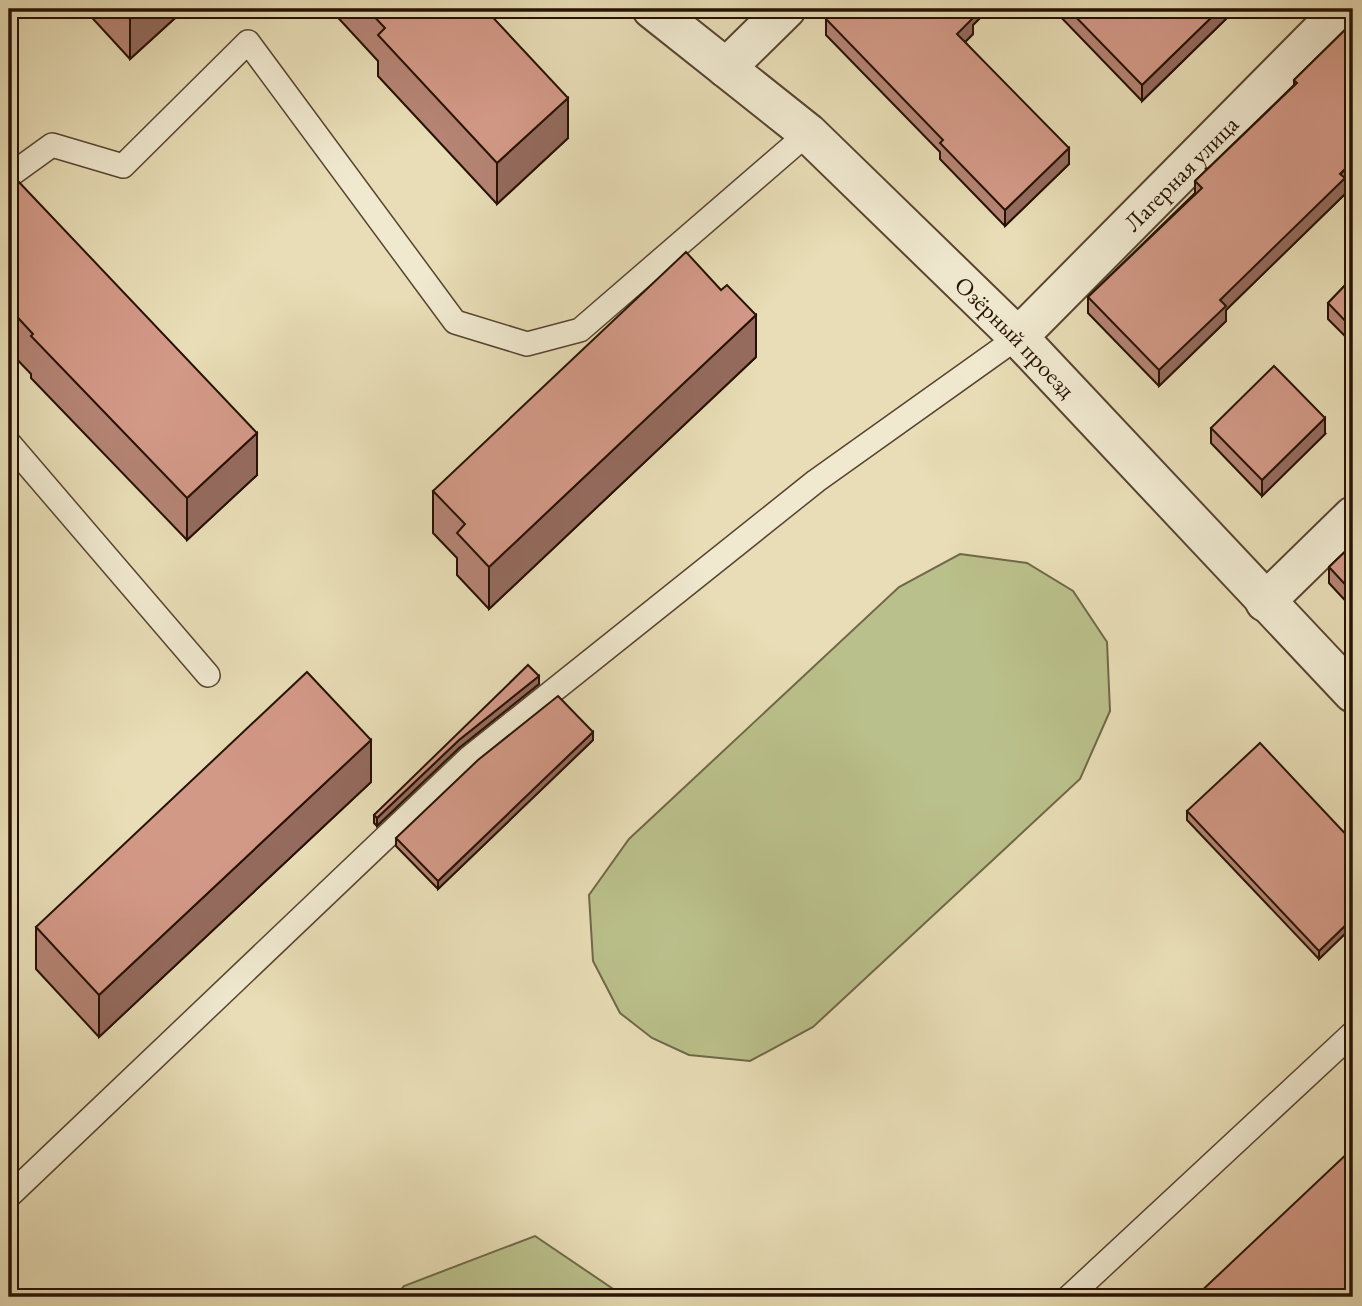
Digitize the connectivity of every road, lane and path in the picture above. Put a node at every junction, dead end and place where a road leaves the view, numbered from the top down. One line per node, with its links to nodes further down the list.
1 (652, 9): 4 (street, Озёрный проезд)
2 (786, 9): 4 (street)
3 (1343, 9): 7 (street, Лагерная улица)
4 (726, 68): 5 (street, Озёрный проезд)
5 (808, 133): 6 (lane); 7 (street, Озёрный проезд)
6 (9, 176)
7 (1018, 337): 10 (street, Озёрный проезд); 14 (lane)
8 (9, 443): 11 (lane)
9 (1353, 516): 10 (street)
10 (1265, 602): 12 (street, Озёрный проезд)
11 (208, 675)
12 (1353, 693)
13 (1353, 1033): 15 (lane)
14 (9, 1196)
15 (1069, 1297)

